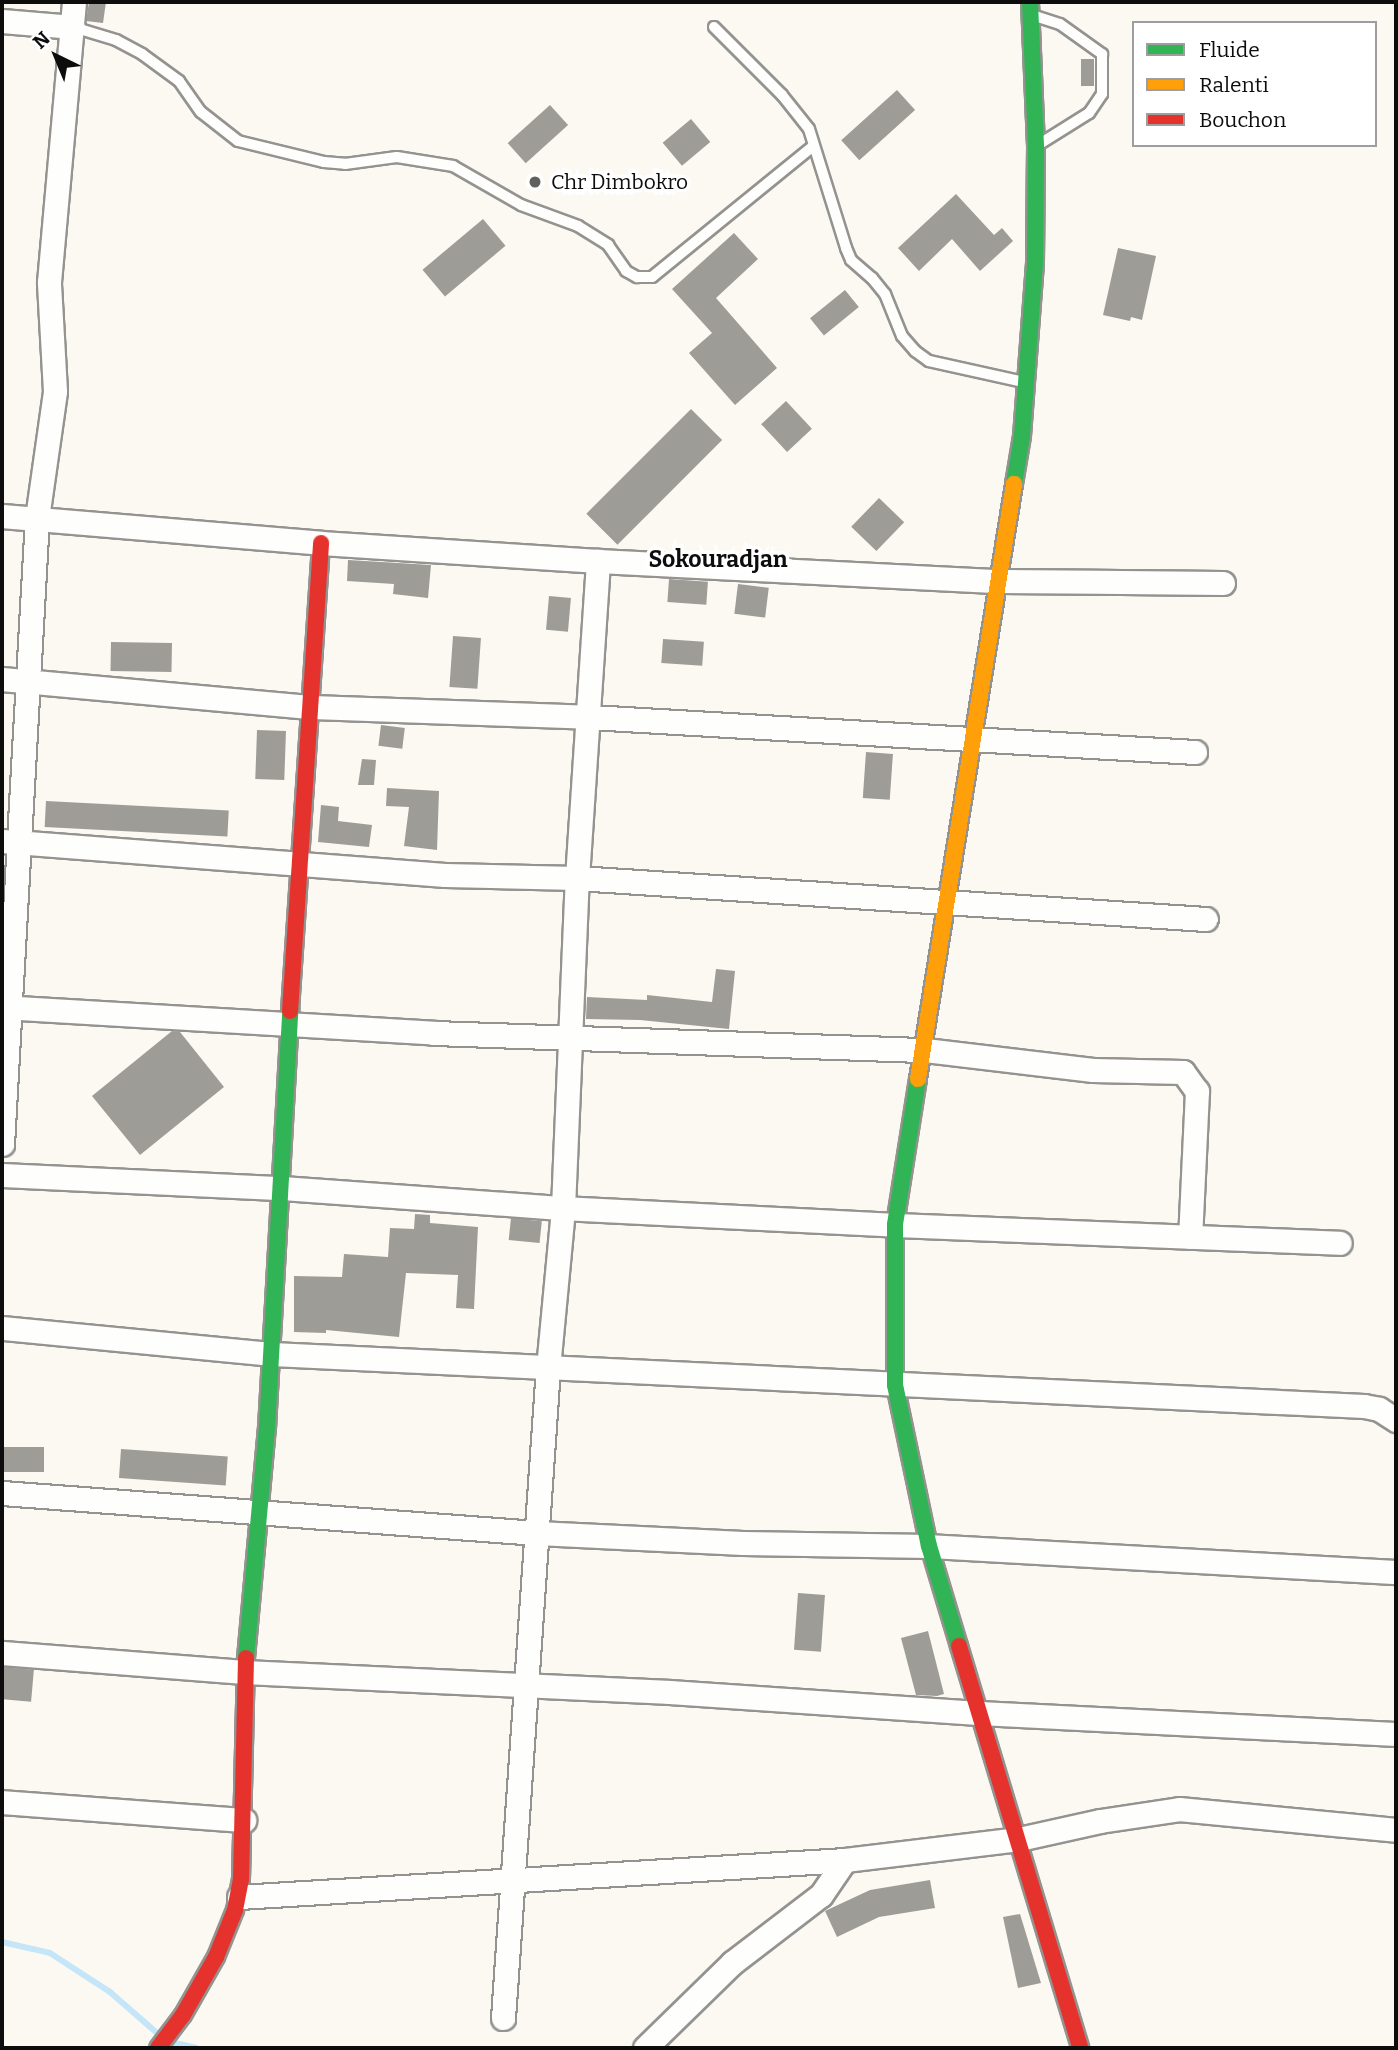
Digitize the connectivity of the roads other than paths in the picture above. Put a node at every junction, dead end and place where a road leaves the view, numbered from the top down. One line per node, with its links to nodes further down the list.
1 (74, 2): 4 (street)
2 (1030, 8): 7 (main road); 7 (lane)
3 (2, 21): 4 (street)
4 (73, 27): 6 (lane); 10 (street)
5 (715, 27): 6 (lane)
6 (813, 146): 8 (lane)
7 (1036, 146): 8 (main road)
8 (1026, 383): 13 (main road)
9 (2, 516): 10 (street)
10 (37, 518): 11 (street); 16 (street)
11 (321, 543): 12 (street); 17 (main road)
12 (598, 561): 13 (street); 18 (street)
13 (999, 581): 14 (street); 19 (main road)
14 (1223, 583)
15 (2, 679): 16 (street)
16 (27, 681): 17 (street); 21 (street)
17 (309, 707): 18 (street); 22 (main road)
18 (590, 717): 19 (street); 23 (street)
19 (975, 738): 20 (street); 24 (main road)
20 (1195, 752)
21 (10, 841): 22 (street); 26 (street)
22 (298, 864): 23 (street); 27 (main road)
23 (577, 878): 24 (street); 28 (street)
24 (949, 901): 25 (street); 29 (main road)
25 (1206, 919)
26 (5, 1007): 27 (street); 30 (street)
27 (290, 1026): 28 (street); 32 (main road)
28 (570, 1038): 29 (street); 33 (street)
29 (925, 1050): 34 (main road); 35 (street)
30 (2, 1144)
31 (2, 1175): 32 (street)
32 (282, 1188): 33 (street); 38 (main road)
33 (563, 1208): 34 (street); 39 (street)
34 (895, 1225): 35 (street); 40 (main road)
35 (1190, 1237): 36 (street)
36 (1340, 1243)
37 (2, 1328): 38 (street)
38 (272, 1354): 39 (street); 43 (main road)
39 (548, 1368): 40 (street); 44 (street)
40 (895, 1385): 41 (street); 45 (main road)
41 (1396, 1420)
42 (2, 1493): 43 (street)
43 (260, 1513): 44 (street); 48 (main road)
44 (537, 1533): 45 (street); 49 (street)
45 (929, 1546): 46 (street); 50 (main road)
46 (1396, 1572)
47 (2, 1653): 48 (street)
48 (245, 1672): 49 (street); 53 (main road)
49 (526, 1685): 50 (street); 57 (street)
50 (981, 1713): 51 (street); 55 (main road)
51 (1396, 1734)
52 (2, 1802): 53 (street)
53 (244, 1819): 58 (main road)
54 (1396, 1830): 55 (street)
55 (1019, 1839): 56 (street); 62 (main road)
56 (845, 1860): 57 (street); 61 (street)
57 (513, 1882): 58 (street); 59 (street)
58 (239, 1897): 60 (main road)
59 (503, 2018)
60 (158, 2048)
61 (645, 2048)
62 (1080, 2048)

